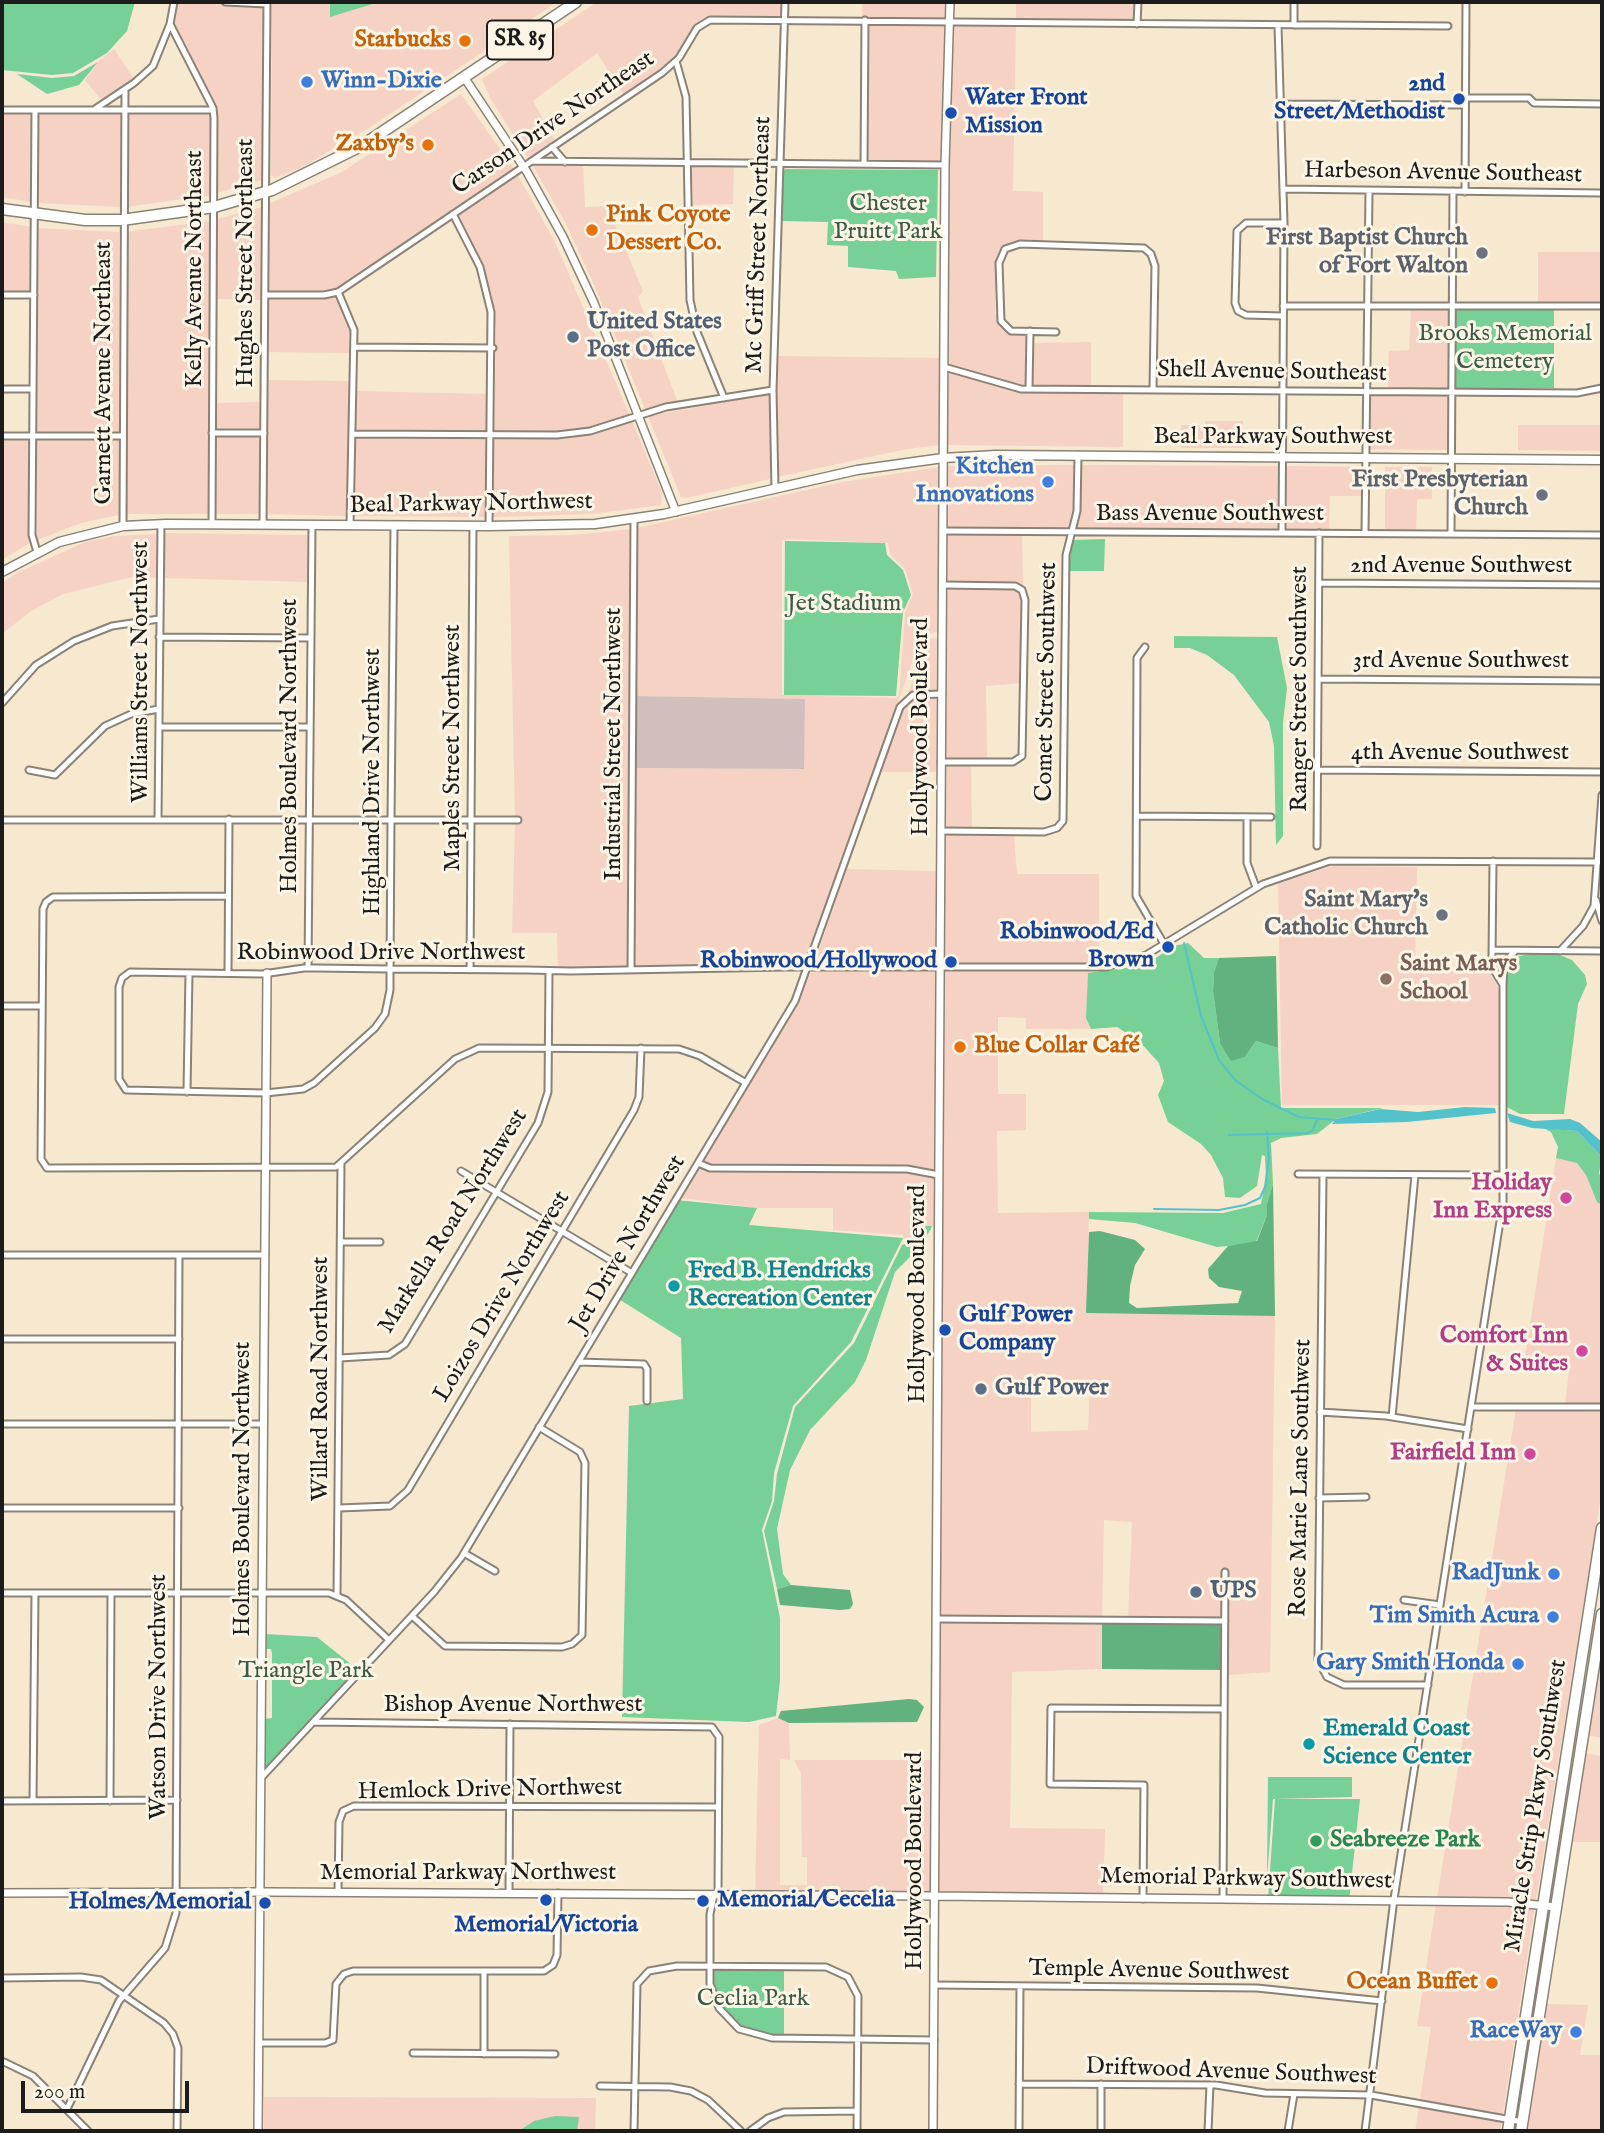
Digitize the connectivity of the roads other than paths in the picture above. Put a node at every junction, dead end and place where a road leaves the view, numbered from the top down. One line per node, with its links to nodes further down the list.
1 (174, 2): 13 (street)
2 (225, 2): 9 (street)
3 (576, 2): 19 (highway, SR 85)
4 (785, 2): 10 (street, Mc Griff Street Northeast)
5 (950, 2): 12 (street, Hollywood Boulevard)
6 (1138, 2): 14 (street)
7 (1294, 2): 15 (street)
8 (1466, 2): 21 (street)
9 (267, 3): 42 (street, Hughes Street Northeast)
10 (785, 19): 11 (street, Carson Drive Northeast); 18 (street, Carson Drive Northeast); 34 (street, Mc Griff Street Northeast)
11 (865, 20): 12 (street, Carson Drive Northeast); 35 (street)
12 (949, 21): 14 (street, Carson Drive Northeast); 36 (street, Hollywood Boulevard)
13 (170, 24): 20 (street); 29 (street, Kelly Avenue Northeast)
14 (1137, 24): 16 (street, Carson Drive Northeast)
15 (1294, 25): 16 (street, Carson Drive Northeast); 17 (street, Carson Drive Northeast)
16 (1278, 26): 22 (street)
17 (1448, 26)
18 (676, 61): 30 (street, Carson Drive Northeast); 33 (street)
19 (464, 78): 37 (street); 42 (highway, SR 85)
20 (125, 89): 27 (street); 28 (street, Garnett Avenue Northeast)
21 (1465, 98): 23 (street); 24 (street)
22 (1280, 104): 24 (street); 38 (street)
23 (1602, 104)
24 (1465, 106): 41 (street)
25 (2, 110): 26 (street)
26 (35, 110): 27 (street); 47 (street)
27 (95, 110): 28 (street)
28 (125, 110): 29 (street); 48 (street, Garnett Avenue Northeast)
29 (213, 110): 44 (street, Kelly Avenue Northeast)
30 (552, 147): 31 (street, Carson Drive Northeast); 32 (street)
31 (531, 161): 32 (street); 37 (street, Carson Drive Northeast)
32 (565, 162): 33 (street)
33 (688, 163): 34 (street); 73 (street)
34 (779, 164): 35 (street); 69 (street, Mc Griff Street Northeast)
35 (864, 164): 36 (street)
36 (945, 165): 63 (street, Hollywood Boulevard)
37 (523, 166): 46 (street, Carson Drive Northeast); 74 (street)
38 (1283, 190): 39 (street, Harbeson Avenue Southeast); 49 (street)
39 (1369, 191): 40 (street, Harbeson Avenue Southeast); 55 (street)
40 (1453, 191): 41 (street, Harbeson Avenue Southeast); 56 (street)
41 (1465, 191): 43 (street, Harbeson Avenue Southeast)
42 (265, 192): 44 (highway, SR 85); 53 (street, Hughes Street Northeast)
43 (1602, 193)
44 (214, 207): 48 (highway, SR 85); 75 (street, Kelly Avenue Northeast)
45 (2, 209): 47 (highway, SR 85)
46 (453, 214): 50 (street, Carson Drive Northeast); 62 (street)
47 (34, 215): 48 (highway, SR 85); 52 (street)
48 (122, 220): 81 (street, Garnett Avenue Northeast)
49 (1284, 223): 54 (street); 58 (street)
50 (338, 292): 53 (street, Carson Drive Northeast); 61 (street)
51 (2, 295): 52 (street)
52 (34, 295): 66 (street)
53 (265, 295): 76 (street, Hughes Street Northeast)
54 (1283, 306): 55 (street); 58 (street)
55 (1368, 306): 56 (street); 71 (street)
56 (1452, 306): 57 (street); 72 (street)
57 (1602, 306)
58 (1283, 316): 70 (street)
59 (1030, 331): 60 (street); 67 (street); 68 (street)
60 (1056, 331)
61 (354, 347): 62 (street); 77 (street)
62 (493, 348): 78 (street)
63 (944, 367): 67 (street, Shell Avenue Southeast); 84 (street, Hollywood Boulevard)
64 (2, 388): 66 (street)
65 (1602, 388): 72 (street, Shell Avenue Southeast)
66 (33, 389): 80 (street)
67 (1029, 389): 68 (street, Shell Avenue Southeast)
68 (1153, 389): 70 (street, Shell Avenue Southeast)
69 (773, 390): 73 (street); 88 (street, Mc Griff Street Northeast)
70 (1283, 390): 71 (street, Shell Avenue Southeast); 83 (street)
71 (1368, 392): 72 (street, Shell Avenue Southeast); 85 (street)
72 (1452, 392): 86 (street)
73 (724, 398): 74 (street)
74 (640, 416): 78 (street); 89 (street)
75 (212, 433): 76 (street); 92 (street, Kelly Avenue Northeast)
76 (264, 433): 93 (street, Hughes Street Northeast)
77 (353, 434): 78 (street); 95 (street)
78 (491, 435): 99 (street)
79 (2, 436): 80 (street)
80 (33, 436): 81 (street); 107 (street)
81 (123, 436): 96 (street, Garnett Avenue Northeast)
82 (1078, 456): 83 (main road, Beal Parkway Southwest); 84 (main road, Beal Parkway Southwest); 101 (street, Comet Street Southwest)
83 (1283, 457): 85 (main road, Beal Parkway Southwest); 102 (street)
84 (943, 458): 88 (main road, Beal Parkway Northwest); 100 (street, Hollywood Boulevard)
85 (1367, 458): 86 (main road, Beal Parkway Southwest); 104 (street)
86 (1451, 458): 87 (main road, Beal Parkway Southwest); 105 (street)
87 (1602, 460)
88 (775, 489): 89 (main road, Beal Parkway Northwest)
89 (676, 512): 90 (main road, Beal Parkway Northwest)
90 (634, 519): 99 (main road, Beal Parkway Northwest); 156 (street, Industrial Street Northwest)
91 (160, 524): 92 (main road, Beal Parkway Northwest); 96 (main road, Beal Parkway Northwest); 112 (street, Williams Street Northwest)
92 (212, 524): 93 (main road, Beal Parkway Northwest)
93 (263, 525): 94 (main road, Beal Parkway Northwest)
94 (312, 525): 95 (main road, Beal Parkway Northwest); 114 (street, Holmes Boulevard Northwest)
95 (350, 525): 97 (main road, Beal Parkway Northwest)
96 (122, 526): 107 (main road, Beal Parkway Northwest)
97 (394, 526): 98 (main road, Beal Parkway Northwest); 133 (street, Highland Drive Northwest)
98 (472, 526): 99 (main road, Beal Parkway Northwest); 136 (street, Maples Street Northwest)
99 (489, 527)
100 (943, 531): 101 (street, Bass Avenue Southwest); 110 (street, Hollywood Boulevard)
101 (1072, 532): 102 (street, Bass Avenue Southwest); 138 (street, Comet Street Southwest)
102 (1282, 532): 103 (street, Bass Avenue Southwest)
103 (1319, 533): 104 (street, Bass Avenue Southwest); 109 (street, Ranger Street Southwest)
104 (1365, 533): 105 (street, Bass Avenue Southwest)
105 (1451, 534): 106 (street, Bass Avenue Southwest)
106 (1602, 535)
107 (37, 552): 108 (main road, Beal Parkway Northwest)
108 (2, 572)
109 (1320, 583): 111 (street, 2nd Avenue Southwest); 116 (street, Ranger Street Southwest)
110 (943, 585): 118 (street, Hollywood Boulevard); 123 (street)
111 (1602, 585)
112 (159, 619): 113 (street, Williams Street Northwest); 119 (street)
113 (159, 637): 114 (street); 120 (street, Williams Street Northwest)
114 (311, 638): 122 (street, Holmes Boulevard Northwest)
115 (1145, 647): 128 (street)
116 (1319, 679): 117 (street, 3rd Avenue Southwest); 124 (street, Ranger Street Southwest)
117 (1602, 681)
118 (942, 694): 123 (street, Hollywood Boulevard); 151 (street, Jet Drive Northwest)
119 (2, 704)
120 (159, 709): 121 (street, Williams Street Northwest); 125 (street)
121 (159, 727): 122 (street); 135 (street, Williams Street Northwest)
122 (310, 727): 132 (street, Holmes Boulevard Northwest)
123 (942, 762): 138 (street, Hollywood Boulevard)
124 (1318, 770): 126 (street, 4th Avenue Southwest); 139 (street, Ranger Street Southwest)
125 (29, 771)
126 (1602, 772)
127 (1602, 795): 141 (street)
128 (1137, 817): 129 (street); 146 (street)
129 (1247, 817): 130 (street); 142 (street)
130 (1271, 817)
131 (229, 819): 132 (street); 135 (street); 143 (street)
132 (309, 819): 133 (street); 153 (street, Holmes Boulevard Northwest)
133 (391, 819): 136 (street); 154 (street, Highland Drive Northwest)
134 (2, 820): 135 (street)
135 (158, 820)
136 (471, 820): 137 (street); 155 (street, Maples Street Northwest)
137 (518, 820)
138 (941, 831): 152 (street, Hollywood Boulevard)
139 (1317, 846)
140 (1493, 861): 141 (street, Robinwood Drive Northwest); 142 (street, Robinwood Drive Northwest); 147 (street)
141 (1598, 862): 144 (street)
142 (1256, 887): 146 (street, Robinwood Drive Northwest)
143 (228, 896): 159 (street); 163 (street)
144 (1596, 897): 145 (street); 149 (street)
145 (1602, 921)
146 (1164, 944): 152 (street, Robinwood Drive Northwest)
147 (1492, 950): 148 (street); 161 (street)
148 (1515, 951): 149 (street); 161 (street)
149 (1560, 951): 150 (street)
150 (1602, 951)
151 (809, 967): 152 (street, Robinwood Drive Northwest); 156 (street, Robinwood Drive Northwest); 166 (street, Jet Drive Northwest)
152 (940, 967): 174 (street, Hollywood Boulevard)
153 (308, 968): 154 (street, Robinwood Drive Northwest); 160 (street, Robinwood Drive Northwest)
154 (390, 969): 155 (street, Robinwood Drive Northwest); 168 (street, Highland Drive Northwest)
155 (470, 970): 157 (street, Robinwood Drive Northwest)
156 (631, 970): 157 (street, Robinwood Drive Northwest)
157 (549, 971): 164 (street, Markella Road Northwest)
158 (188, 973): 159 (street, Robinwood Drive Northwest); 167 (street); 167 (street, Robinwood Drive Northwest)
159 (228, 973): 160 (street, Robinwood Drive Northwest)
160 (267, 973): 168 (street, Holmes Boulevard Northwest)
161 (1503, 985): 177 (street)
162 (2, 1006): 163 (street)
163 (42, 1006): 171 (street)
164 (548, 1047): 165 (street); 170 (street); 178 (street, Markella Road Northwest)
165 (640, 1048): 166 (street); 179 (street, Loizos Drive Northwest)
166 (746, 1083): 169 (street, Jet Drive Northwest)
167 (187, 1092): 168 (street, Robinwood Drive Northwest)
168 (266, 1093): 171 (street, Holmes Boulevard Northwest)
169 (698, 1163): 174 (street); 185 (street, Jet Drive Northwest)
170 (341, 1164): 171 (street); 180 (street, Willard Road Northwest)
171 (265, 1169): 184 (street, Holmes Boulevard Northwest)
172 (461, 1171): 178 (street)
173 (1298, 1174): 175 (street)
174 (939, 1175): 219 (street, Hollywood Boulevard)
175 (1323, 1175): 176 (street); 193 (street, Rose Marie Lane Southwest)
176 (1415, 1175): 177 (street); 194 (street)
177 (1503, 1175): 191 (street)
178 (497, 1192): 179 (street); 188 (street, Markella Road Northwest)
179 (563, 1231): 185 (street); 204 (street, Loizos Drive Northwest)
180 (341, 1242): 181 (street); 188 (street, Willard Road Northwest)
181 (380, 1242)
182 (2, 1255): 183 (street)
183 (179, 1255): 184 (street); 187 (street, Watson Drive Northwest)
184 (265, 1255): 197 (street, Holmes Boulevard Northwest)
185 (632, 1273): 189 (street, Jet Drive Northwest)
186 (2, 1339): 187 (street)
187 (179, 1339): 196 (street, Watson Drive Northwest)
188 (340, 1357): 204 (street, Willard Road Northwest)
189 (579, 1362): 190 (street); 198 (street, Jet Drive Northwest)
190 (647, 1401)
191 (1471, 1407): 192 (street); 199 (street)
192 (1602, 1407)
193 (1320, 1412): 194 (street); 201 (street, Rose Marie Lane Southwest)
194 (1392, 1417): 199 (street)
195 (2, 1424): 196 (street)
196 (179, 1424): 197 (street); 203 (street, Watson Drive Northwest)
197 (263, 1424): 209 (street, Holmes Boulevard Northwest)
198 (540, 1427): 206 (street, Jet Drive Northwest); 218 (street)
199 (1468, 1429): 216 (street)
200 (1366, 1497): 201 (street)
201 (1319, 1499): 222 (street, Rose Marie Lane Southwest)
202 (2, 1508): 203 (street)
203 (179, 1508): 213 (street, Watson Drive Northwest)
204 (339, 1508): 214 (street, Willard Road Northwest)
205 (1602, 1528): 244 (highway, Miracle Strip Pkwy Southwest)
206 (464, 1553): 207 (street); 218 (street, Jet Drive Northwest)
207 (495, 1571)
208 (1225, 1572): 220 (street)
209 (262, 1592): 213 (street); 214 (street); 226 (street, Holmes Boulevard Northwest)
210 (2, 1593): 211 (street)
211 (35, 1593): 212 (street); 229 (street)
212 (111, 1593): 213 (street); 230 (street)
213 (178, 1593): 227 (street, Watson Drive Northwest)
214 (337, 1595): 221 (street)
215 (1404, 1600): 216 (street)
216 (1440, 1605): 222 (street)
217 (1602, 1614): 245 (highway, Miracle Strip Pkwy Southwest)
218 (412, 1616): 221 (street, Jet Drive Northwest)
219 (936, 1619): 220 (street); 240 (street, Hollywood Boulevard)
220 (1225, 1621): 223 (street)
221 (389, 1640): 224 (street, Jet Drive Northwest)
222 (1428, 1685): 243 (street)
223 (1224, 1709): 241 (street); 242 (street)
224 (313, 1722): 225 (street, Bishop Avenue Northwest); 226 (street, Jet Drive Northwest)
225 (510, 1724): 231 (street); 232 (street, Bishop Avenue Northwest)
226 (261, 1778): 234 (street, Holmes Boulevard Northwest)
227 (177, 1800): 230 (street); 233 (street, Watson Drive Northwest)
228 (2, 1801): 229 (street)
229 (33, 1801): 230 (street)
230 (110, 1801)
231 (510, 1806): 232 (street, Hemlock Drive Northwest); 235 (street, Hemlock Drive Northwest); 237 (street)
232 (718, 1807): 239 (street)
233 (176, 1892): 234 (street, Memorial Parkway Northwest); 236 (street, Memorial Parkway Northwest); 251 (street, Watson Drive Northwest)
234 (260, 1892): 235 (street, Memorial Parkway Northwest); 255 (street, Holmes Boulevard Northwest)
235 (338, 1892): 237 (street, Memorial Parkway Northwest)
236 (2, 1893)
237 (509, 1893): 238 (street, Memorial Parkway Northwest)
238 (558, 1893): 239 (street, Memorial Parkway Northwest); 247 (street)
239 (716, 1895): 240 (street, Memorial Parkway Northwest); 246 (street)
240 (935, 1896): 241 (street, Memorial Parkway Southwest); 249 (street, Hollywood Boulevard)
241 (1143, 1899): 242 (street, Memorial Parkway Southwest)
242 (1223, 1899): 243 (street, Memorial Parkway Southwest)
243 (1394, 1901): 244 (street, Memorial Parkway Southwest); 252 (street)
244 (1543, 1905): 245 (street, Memorial Parkway Southwest); 269 (highway, Miracle Strip Pkwy Southwest)
245 (1556, 1906): 270 (highway, Miracle Strip Pkwy Southwest)
246 (709, 1966): 253 (street); 253 (street); 264 (street)
247 (484, 1972): 255 (street); 257 (street)
248 (2, 1978): 251 (street)
249 (934, 1985): 250 (street, Temple Avenue Southwest); 254 (street, Hollywood Boulevard)
250 (1020, 1986): 252 (street, Temple Avenue Southwest); 260 (street)
251 (126, 1994): 267 (street, Watson Drive Northwest); 272 (street)
252 (1382, 2001): 266 (street)
253 (858, 2039): 254 (street); 268 (street)
254 (934, 2040): 278 (street, Hollywood Boulevard)
255 (259, 2043): 273 (street, Holmes Boulevard Northwest)
256 (413, 2053): 257 (street)
257 (484, 2054): 258 (street)
258 (555, 2054)
259 (2, 2061): 267 (street)
260 (1019, 2084): 261 (street, Driftwood Avenue Southwest); 279 (street)
261 (1101, 2084): 262 (street, Driftwood Avenue Southwest); 280 (street)
262 (1210, 2085): 265 (street, Driftwood Avenue Southwest); 281 (street)
263 (600, 2087): 264 (street)
264 (634, 2087): 274 (street); 275 (street)
265 (1294, 2094): 266 (street, Driftwood Avenue Southwest); 282 (street)
266 (1371, 2095): 269 (street, Driftwood Avenue Southwest); 283 (street)
267 (67, 2109): 271 (street)
268 (857, 2112): 276 (street); 277 (street)
269 (1510, 2119): 270 (street, Driftwood Avenue Southwest); 284 (highway, Miracle Strip Pkwy Southwest)
270 (1522, 2126)
271 (88, 2131)
272 (177, 2131)
273 (258, 2131)
274 (634, 2131)
275 (741, 2131)
276 (750, 2131)
277 (857, 2131)
278 (933, 2131)
279 (1018, 2131)
280 (1101, 2131)
281 (1208, 2131)
282 (1288, 2131)
283 (1365, 2131)
284 (1507, 2131)

